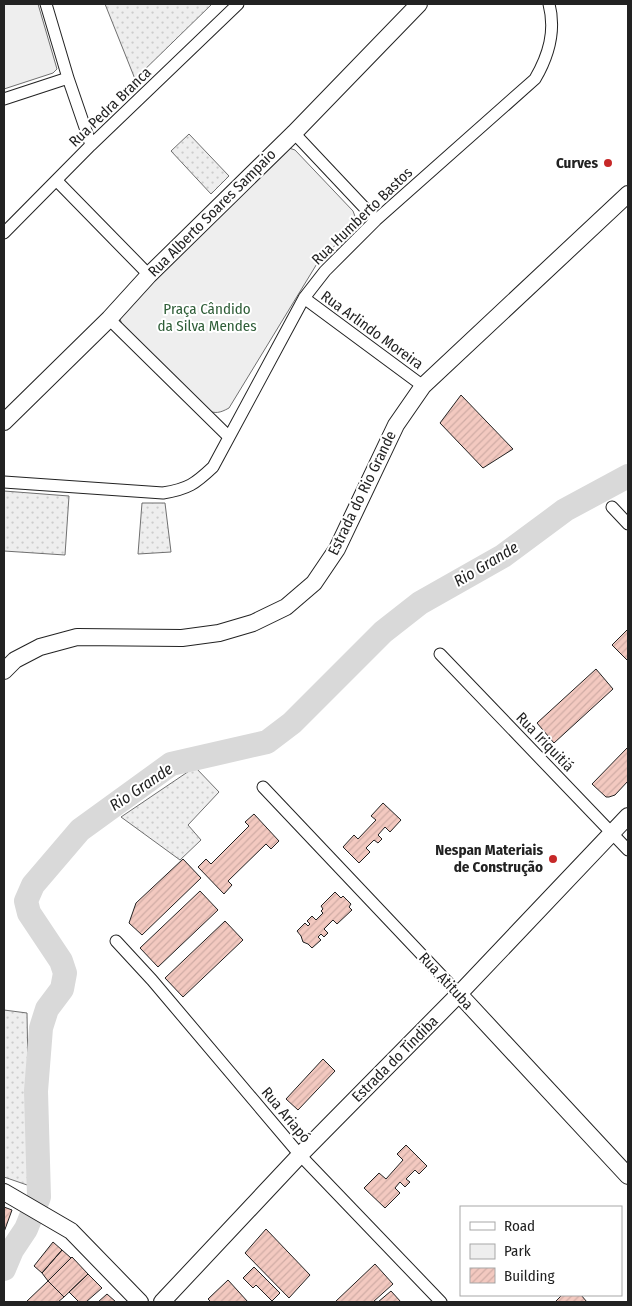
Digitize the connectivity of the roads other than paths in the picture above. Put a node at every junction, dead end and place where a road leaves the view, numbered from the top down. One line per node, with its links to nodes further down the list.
1 (46, 4): 5 (street)
2 (238, 4): 8 (street, Rua Pedra Branca)
3 (419, 4): 7 (street, Rua Alberto Soares Sampaio)
4 (549, 4): 11 (street, Rua Humberto Bastos)
5 (68, 78): 6 (street); 8 (street)
6 (4, 99)
7 (294, 133): 11 (street); 13 (street, Rua Alberto Soares Sampaio)
8 (91, 145): 9 (street, Rua Pedra Branca)
9 (57, 181): 12 (street, Rua Pedra Branca); 13 (street)
10 (628, 194): 16 (street, Estrada do Rio Grande)
11 (376, 220): 14 (street, Rua Humberto Bastos)
12 (4, 233)
13 (150, 275): 15 (street, Rua Alberto Soares Sampaio)
14 (304, 298): 16 (street, Rua Arlindo Moreira); 18 (street, Rua Humberto Bastos)
15 (109, 319): 17 (street, Rua Alberto Soares Sampaio); 18 (street)
16 (423, 386): 23 (street, Estrada do Rio Grande)
17 (4, 422)
18 (229, 437): 19 (street, Rua Humberto Bastos)
19 (4, 482)
20 (612, 507): 21 (street)
21 (628, 524)
22 (440, 654): 26 (street, Rua Iriquitiá)
23 (4, 671)
24 (263, 787): 29 (street, Rua Atituba)
25 (628, 816): 26 (street, Estrada do Tindiba)
26 (612, 833): 27 (street, Rua Iriquitiá); 29 (street, Estrada do Tindiba)
27 (628, 850)
28 (116, 941): 30 (street, Rua Ariapó)
29 (459, 994): 30 (street, Estrada do Tindiba); 31 (street, Rua Atituba)
30 (300, 1155): 34 (street, Estrada do Tindiba); 35 (street, Rua Ariapó)
31 (628, 1176)
32 (4, 1192): 33 (street)
33 (140, 1302)
34 (162, 1302)
35 (441, 1302)

